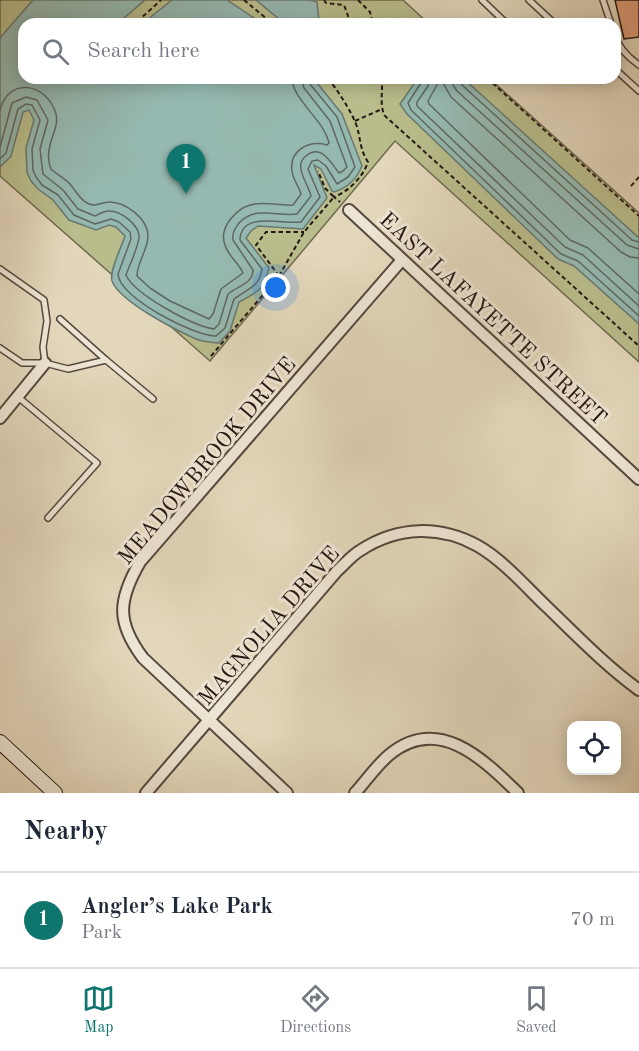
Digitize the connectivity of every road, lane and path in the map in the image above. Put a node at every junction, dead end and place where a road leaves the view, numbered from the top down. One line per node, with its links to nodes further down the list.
1 (161, 0): 8 (path)
2 (244, 0): 9 (path)
3 (324, 0): 10 (path)
4 (358, 0): 11 (path)
5 (482, 0): 12 (lane)
6 (529, 0): 13 (lane)
7 (603, 0): 14 (lane)
8 (141, 18)
9 (266, 18)
10 (349, 18)
11 (372, 18)
12 (501, 18)
13 (548, 18)
14 (609, 18)
15 (621, 47): 16 (lane)
16 (639, 65)
17 (621, 74): 21 (lane)
18 (332, 84): 23 (path)
19 (382, 84): 22 (path)
20 (494, 84): 29 (path)
21 (639, 91)
22 (382, 109): 23 (path); 35 (path)
23 (354, 121): 27 (path)
24 (318, 171): 27 (path)
25 (639, 177): 26 (path)
26 (631, 186)
27 (334, 197): 28 (path); 30 (path)
28 (349, 210): 31 (street, EAST LAFAYETTE STREET)
29 (639, 216)
30 (304, 232): 33 (path); 33 (path)
31 (401, 261): 43 (street, EAST LAFAYETTE STREET); 46 (street, MEADOWBROOK DRIVE)
32 (0, 269): 39 (lane)
33 (279, 276): 37 (path)
34 (60, 319): 38 (lane)
35 (639, 346)
36 (0, 348): 39 (lane)
37 (211, 356)
38 (106, 360): 39 (lane); 41 (lane)
39 (45, 363): 40 (street)
40 (18, 397): 42 (street); 44 (lane)
41 (153, 399)
42 (0, 418)
43 (639, 479)
44 (48, 518)
45 (639, 690): 46 (street, MAGNOLIA DRIVE)
46 (210, 721): 49 (street, MAGNOLIA DRIVE); 50 (street, MEADOWBROOK DRIVE)
47 (0, 742): 48 (main road)
48 (55, 793)
49 (146, 793)
50 (287, 793)
51 (355, 793): 52 (street)
52 (518, 793)

